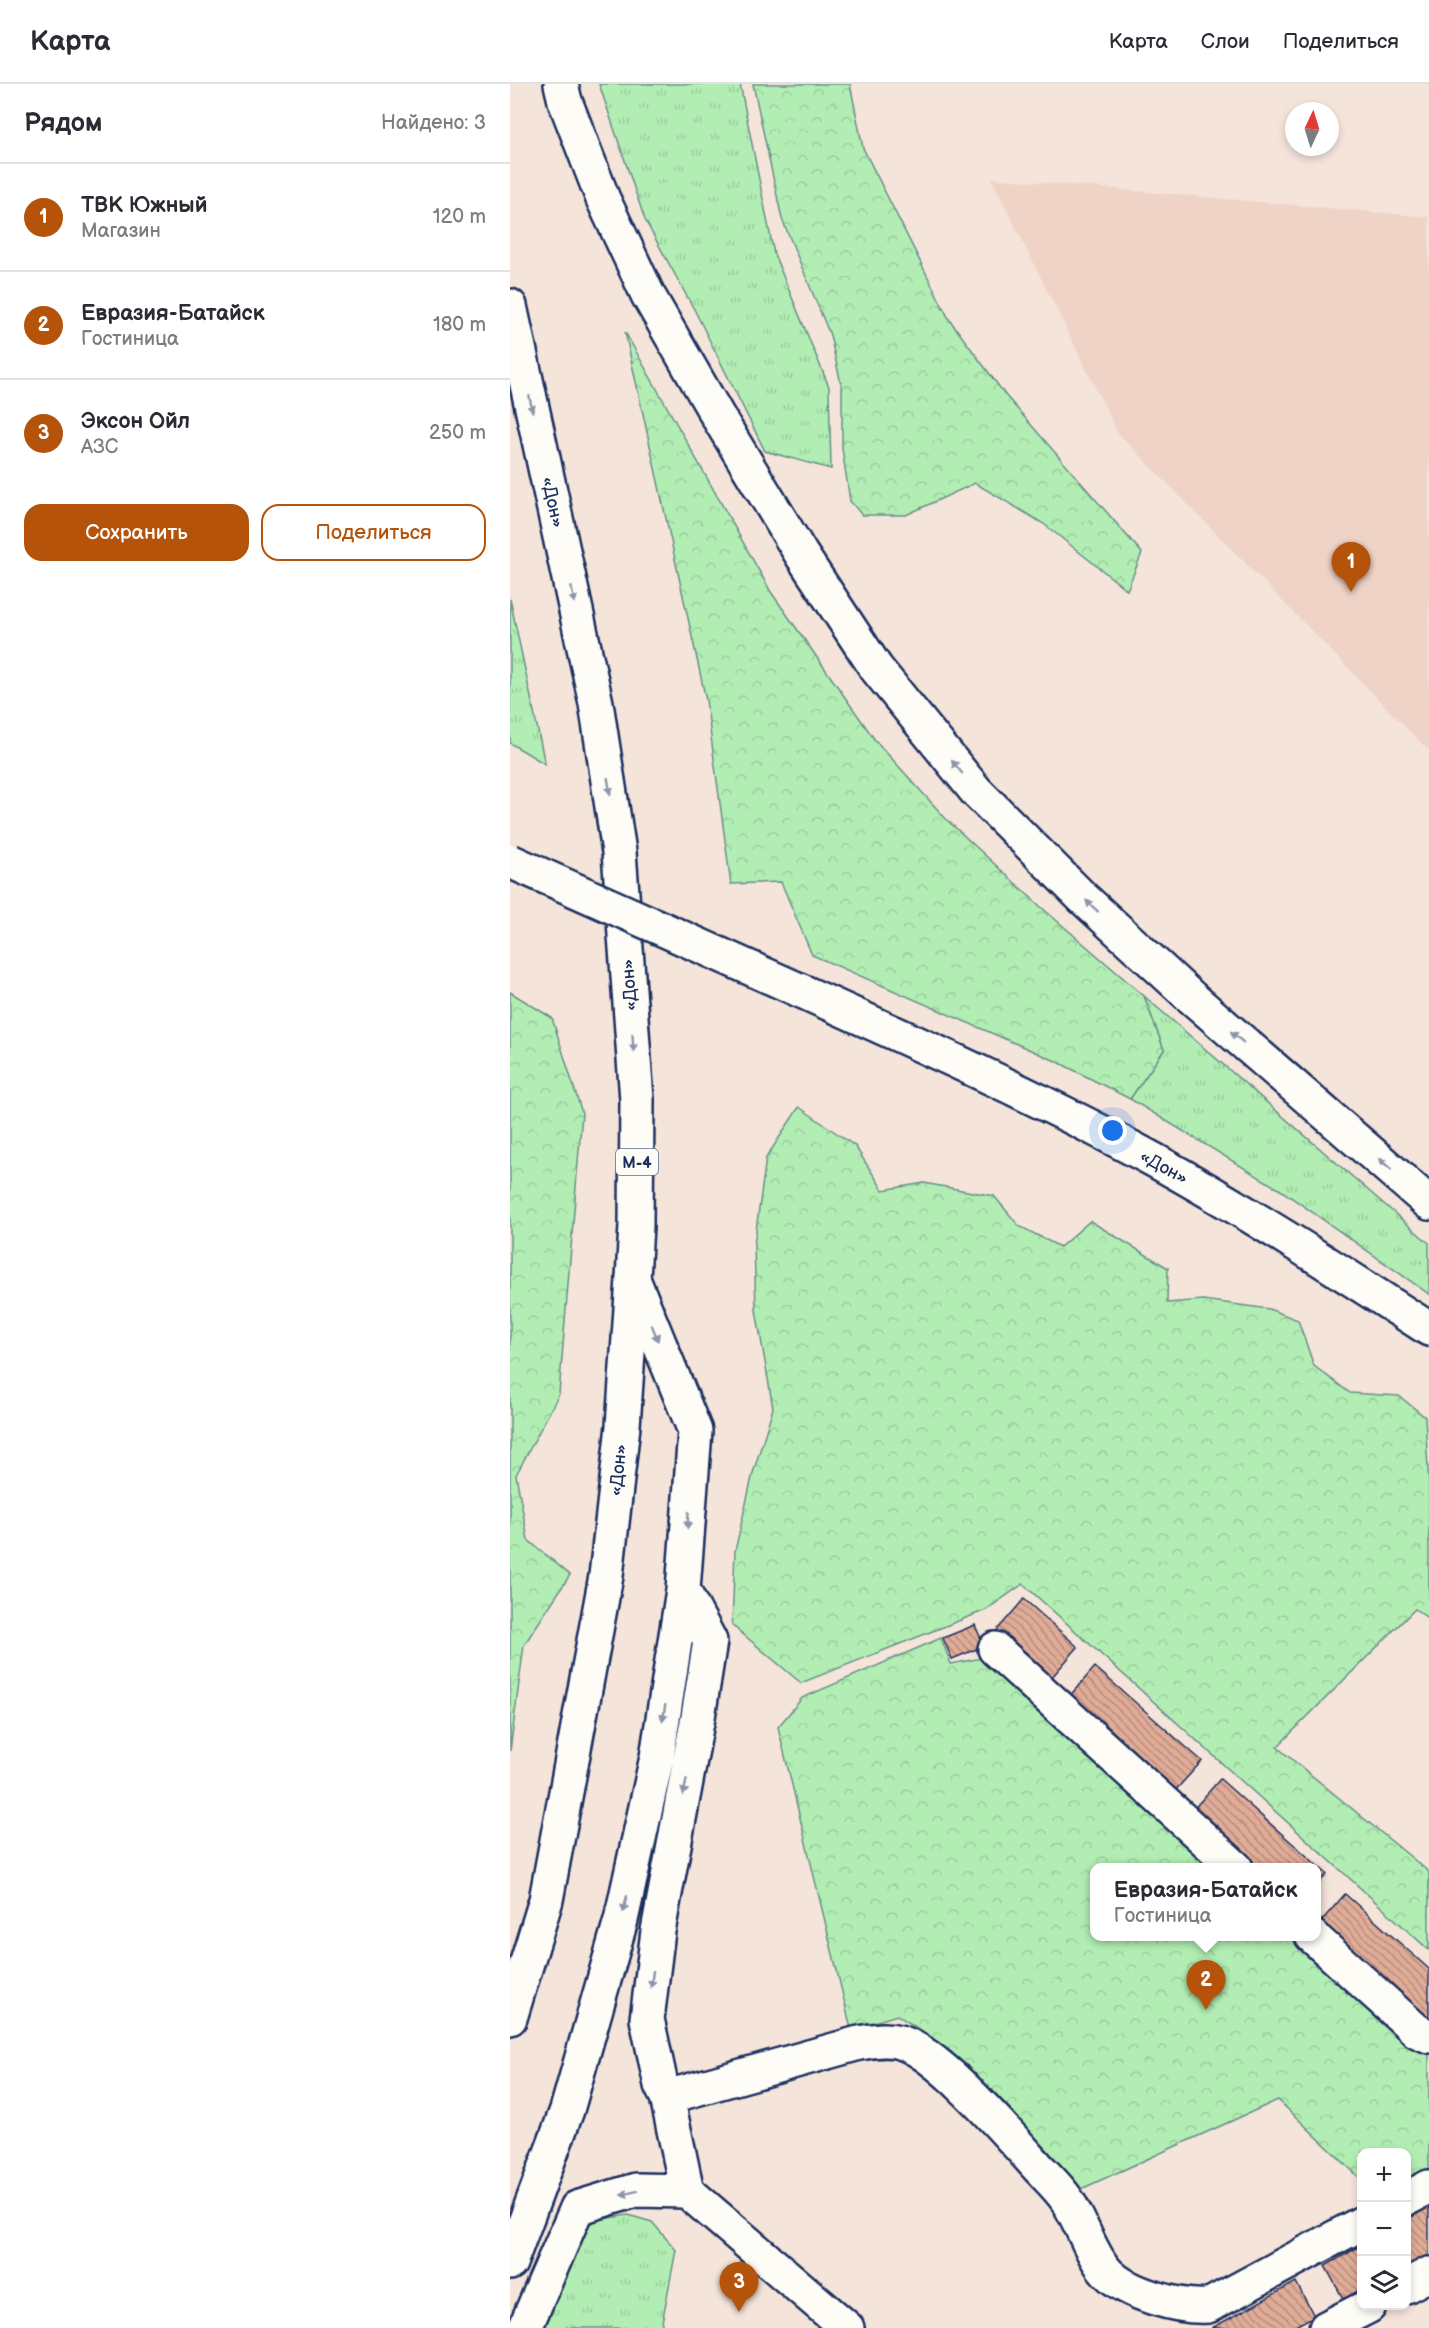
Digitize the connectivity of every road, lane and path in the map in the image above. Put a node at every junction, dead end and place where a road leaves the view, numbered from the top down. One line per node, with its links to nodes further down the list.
1 (561, 84): 4 (main road, one-way to 1)
2 (510, 306): 5 (main road, «Дон» / М-4, one-way to 5)
3 (510, 861): 6 (main road, «Дон», bridge)
4 (1429, 1203)
5 (633, 1279): 7 (main road, one-way to 7); 11 (main road, «Дон» / М-4)
6 (1429, 1331)
7 (683, 1590): 13 (main road, one-way to 13); 18 (main road, one-way to 18)
8 (995, 1649): 9 (main road)
9 (1230, 1863)
10 (1318, 1941): 12 (main road)
11 (510, 2018)
12 (1429, 2036)
13 (667, 2097): 15 (main road); 17 (main road)
14 (1429, 2187): 16 (main road)
15 (687, 2191): 22 (main road, one-way to 22); 23 (main road)
16 (1411, 2197)
17 (1357, 2226)
18 (510, 2263)
19 (1429, 2274): 20 (main road)
20 (1411, 2284)
21 (1361, 2310): 24 (main road)
22 (525, 2328)
23 (847, 2328)
24 (1326, 2328)

